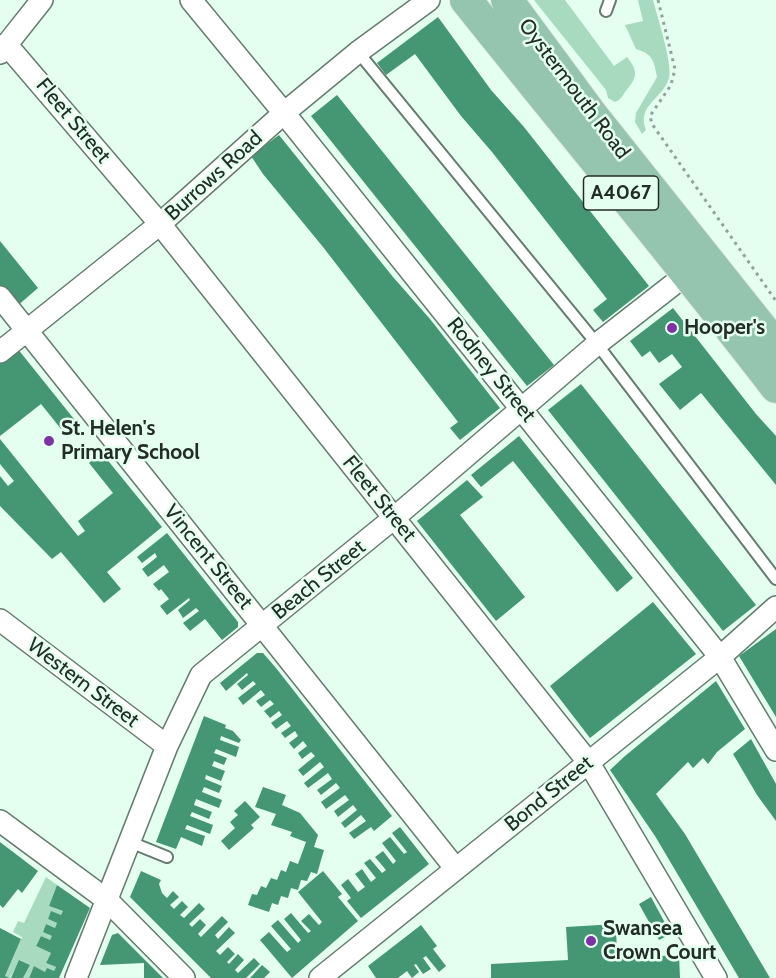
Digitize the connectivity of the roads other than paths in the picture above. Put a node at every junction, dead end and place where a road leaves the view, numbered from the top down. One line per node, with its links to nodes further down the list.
1 (42, 0): 8 (street)
2 (191, 0): 10 (street, Rodney Street)
3 (429, 0): 9 (street, Burrows Road)
4 (466, 0): 12 (main road, Oystermouth Road / A4067)
5 (507, 0): 16 (main road, Oystermouth Road / A4067)
6 (610, 0): 7 (lane)
7 (606, 11)
8 (3, 49): 11 (street, Fleet Street)
9 (358, 52): 10 (street, Burrows Road); 15 (lane)
10 (284, 112): 11 (street, Burrows Road); 19 (street, Rodney Street)
11 (160, 224): 14 (street, Burrows Road); 20 (street, Fleet Street)
12 (688, 273): 15 (street, Beach Street); 18 (main road, Oystermouth Road / A4067)
13 (0, 297): 14 (street, Vincent Street)
14 (27, 329): 17 (street, Burrows Road); 24 (street, Vincent Street)
15 (597, 344): 19 (street, Beach Street); 21 (lane)
16 (776, 346)
17 (0, 352)
18 (776, 387)
19 (521, 408): 20 (street, Beach Street); 25 (street, Rodney Street)
20 (394, 518): 24 (street, Beach Street); 28 (street, Fleet Street)
21 (776, 579)
22 (776, 608): 25 (street, Bond Street)
23 (0, 620): 26 (street, Western Street)
24 (263, 626): 26 (street, Beach Street); 32 (street, Vincent Street)
25 (720, 657): 27 (street, Rodney Street); 28 (street, Bond Street)
26 (167, 746): 30 (street, Beach Street)
27 (776, 750)
28 (589, 763): 32 (street, Bond Street); 34 (street, Fleet Street)
29 (0, 820): 33 (street)
30 (130, 842): 31 (lane); 33 (street, Beach Street)
31 (167, 857)
32 (456, 869): 37 (street, Bond Street)
33 (107, 900): 35 (street, Beach Street); 36 (street)
34 (714, 977)
35 (76, 978)
36 (184, 978)
37 (320, 978)

